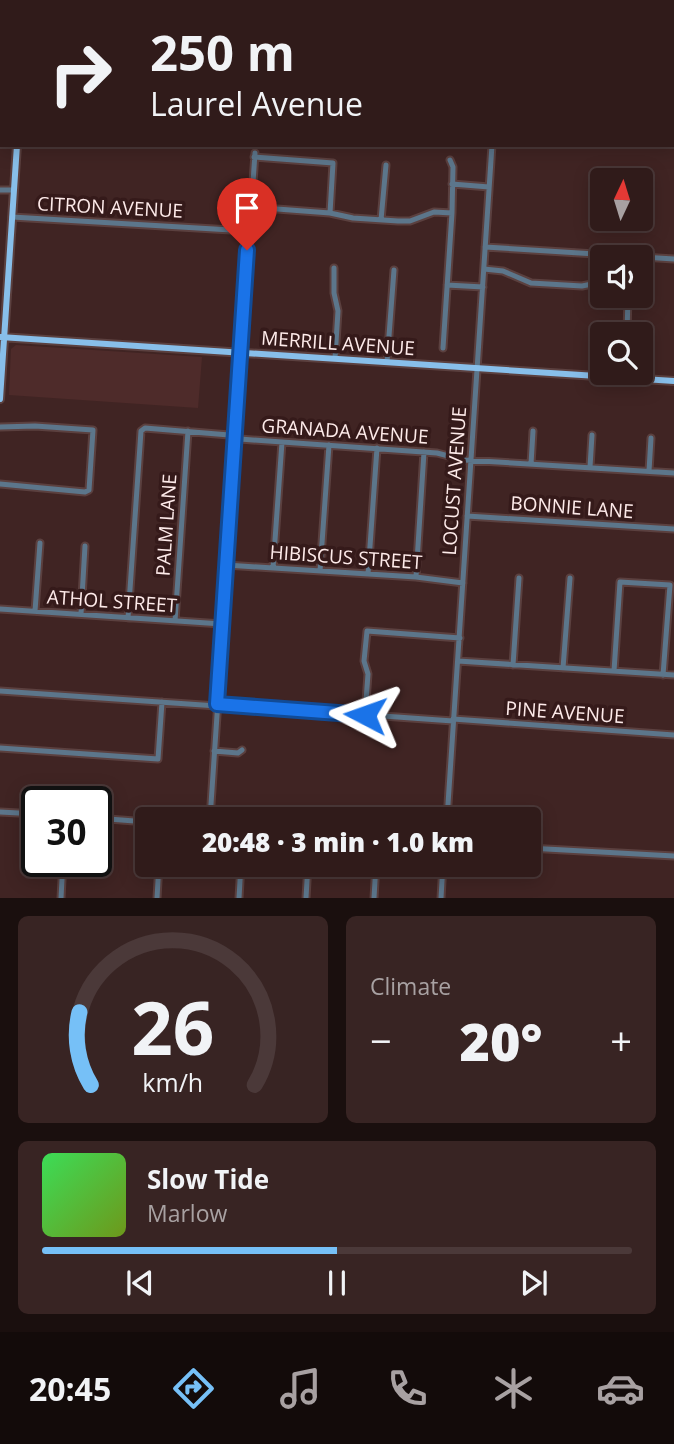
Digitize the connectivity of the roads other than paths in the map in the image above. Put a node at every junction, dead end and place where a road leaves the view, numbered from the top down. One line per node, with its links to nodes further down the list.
1 (17, 147): 8 (main road)
2 (492, 147): 6 (street, LOCUST AVENUE)
3 (450, 160): 5 (street)
4 (386, 165): 13 (street)
5 (452, 184): 6 (street); 11 (street)
6 (489, 187): 15 (street, LOCUST AVENUE)
7 (0, 190): 8 (street)
8 (14, 190): 12 (main road)
9 (250, 207): 10 (street); 10 (street); 14 (street)
10 (330, 213): 13 (street)
11 (452, 213): 13 (street); 21 (street)
12 (12, 217): 14 (street, CITRON AVENUE); 23 (main road)
13 (382, 220)
14 (248, 231): 25 (street)
15 (485, 247): 16 (street); 19 (street, LOCUST AVENUE)
16 (674, 259)
17 (334, 268): 26 (street)
18 (394, 270): 27 (street)
19 (484, 270): 20 (street); 22 (street, LOCUST AVENUE)
20 (590, 284)
21 (447, 285): 22 (street); 24 (street)
22 (483, 287): 28 (street, LOCUST AVENUE)
23 (2, 337): 25 (main road, MERRILL AVENUE); 32 (main road)
24 (443, 348)
25 (240, 352): 26 (main road, MERRILL AVENUE); 37 (street)
26 (335, 358): 27 (main road, MERRILL AVENUE)
27 (387, 362): 28 (main road, MERRILL AVENUE)
28 (477, 368): 29 (main road, MERRILL AVENUE); 43 (street, LOCUST AVENUE)
29 (590, 373)
30 (653, 378): 31 (main road, MERRILL AVENUE)
31 (674, 381)
32 (0, 399)
33 (0, 427): 48 (street)
34 (533, 431): 44 (street)
35 (188, 432): 37 (street, GRANADA AVENUE); 64 (street, GRANADA AVENUE); 65 (street, PALM LANE)
36 (592, 435): 45 (street)
37 (235, 438): 39 (street, GRANADA AVENUE); 53 (street)
38 (651, 438): 46 (street)
39 (282, 442): 40 (street, GRANADA AVENUE); 54 (street)
40 (329, 445): 41 (street, GRANADA AVENUE); 55 (street)
41 (377, 448): 42 (street, GRANADA AVENUE); 56 (street)
42 (424, 452): 43 (street, GRANADA AVENUE); 57 (street)
43 (470, 460): 44 (street, GRANADA AVENUE); 49 (street, LOCUST AVENUE)
44 (531, 464): 45 (street, GRANADA AVENUE)
45 (590, 467): 46 (street, GRANADA AVENUE)
46 (649, 471): 47 (street, GRANADA AVENUE)
47 (674, 473)
48 (0, 484)
49 (467, 516): 50 (street, BONNIE LANE); 60 (street, LOCUST AVENUE)
50 (674, 530)
51 (40, 543): 62 (street)
52 (86, 546): 63 (street)
53 (226, 565): 54 (street, HIBISCUS STREET); 66 (street)
54 (274, 568): 55 (street, HIBISCUS STREET)
55 (320, 571): 56 (street, HIBISCUS STREET)
56 (368, 574): 57 (street, HIBISCUS STREET)
57 (416, 577): 60 (street, HIBISCUS STREET)
58 (519, 578): 69 (street)
59 (570, 578): 70 (street)
60 (463, 583): 67 (street, LOCUST AVENUE)
61 (0, 609): 62 (street, ATHOL STREET)
62 (35, 611): 63 (street, ATHOL STREET)
63 (81, 614): 64 (street, ATHOL STREET)
64 (128, 618): 65 (street, ATHOL STREET)
65 (175, 621): 66 (street, ATHOL STREET)
66 (222, 624): 76 (street)
67 (460, 638): 68 (street, LOCUST AVENUE); 77 (street)
68 (458, 661): 69 (street); 78 (street, LOCUST AVENUE)
69 (513, 665): 70 (street)
70 (563, 668): 71 (street)
71 (614, 671): 72 (street); 72 (street)
72 (663, 675): 73 (street)
73 (674, 675)
74 (0, 691): 75 (street, PINE AVENUE)
75 (162, 702): 76 (street, PINE AVENUE); 80 (street)
76 (217, 705): 77 (street, PINE AVENUE); 82 (street)
77 (365, 715): 78 (street, PINE AVENUE)
78 (453, 720): 79 (street, PINE AVENUE); 84 (street, LOCUST AVENUE)
79 (674, 735)
80 (0, 748)
81 (242, 750): 82 (street)
82 (214, 751): 83 (street)
83 (211, 807)
84 (448, 807)
85 (0, 812): 86 (street)
86 (21, 813)
87 (112, 819): 88 (street)
88 (135, 821)
89 (541, 849): 90 (street)
90 (674, 856)
91 (62, 877): 97 (street)
92 (158, 877): 98 (street)
93 (240, 877): 99 (street)
94 (307, 877): 100 (street)
95 (375, 877): 101 (street)
96 (442, 877): 102 (street)
97 (61, 898)
98 (157, 898)
99 (239, 898)
100 (306, 898)
101 (374, 898)
102 (441, 898)

